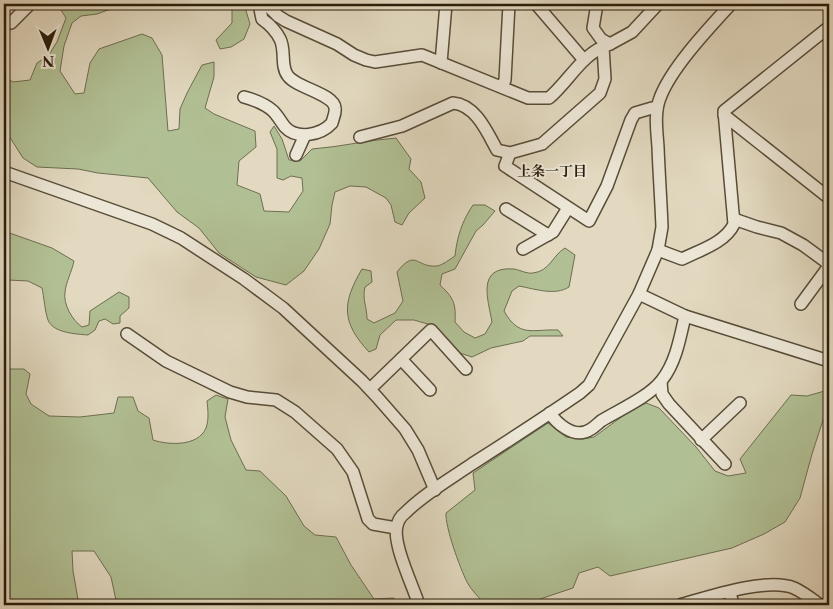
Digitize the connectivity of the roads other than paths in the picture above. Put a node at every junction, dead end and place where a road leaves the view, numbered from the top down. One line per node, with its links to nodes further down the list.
1 (30, 4): 10 (street)
2 (260, 4): 19 (street)
3 (266, 4): 14 (street)
4 (446, 4): 14 (street)
5 (509, 4): 15 (street)
6 (536, 4): 13 (street)
7 (597, 4): 12 (street)
8 (658, 4): 12 (street)
9 (730, 4): 17 (street)
10 (4, 23)
11 (829, 27): 18 (street)
12 (606, 46): 13 (street); 21 (street)
13 (584, 60): 15 (street)
14 (441, 63): 15 (street)
15 (502, 87)
16 (244, 97): 19 (street)
17 (657, 108): 25 (street); 30 (street)
18 (724, 115): 24 (street); 27 (street)
19 (304, 136): 22 (street)
20 (360, 137): 21 (street)
21 (510, 153): 25 (street)
22 (296, 155)
23 (7, 173): 40 (street)
24 (829, 198)
25 (568, 208): 28 (street)
26 (506, 209): 28 (street)
27 (734, 219): 30 (street); 31 (street)
28 (548, 235): 29 (street)
29 (522, 249)
30 (658, 250): 32 (street)
31 (829, 265): 33 (street)
32 (639, 294): 34 (street); 43 (street)
33 (801, 304)
34 (685, 316): 37 (street); 39 (street)
35 (127, 334): 47 (street)
36 (401, 359): 38 (street); 40 (street); 41 (street)
37 (829, 362)
38 (466, 369)
39 (661, 382): 43 (street); 44 (street)
40 (370, 389): 46 (street)
41 (430, 390)
42 (740, 403): 44 (street)
43 (550, 414): 46 (street)
44 (701, 440): 45 (street)
45 (725, 464)
46 (435, 490): 47 (street)
47 (396, 528): 49 (street)
48 (730, 592): 50 (street); 51 (street); 52 (street)
49 (419, 605)
50 (680, 605)
51 (733, 605)
52 (820, 605)

